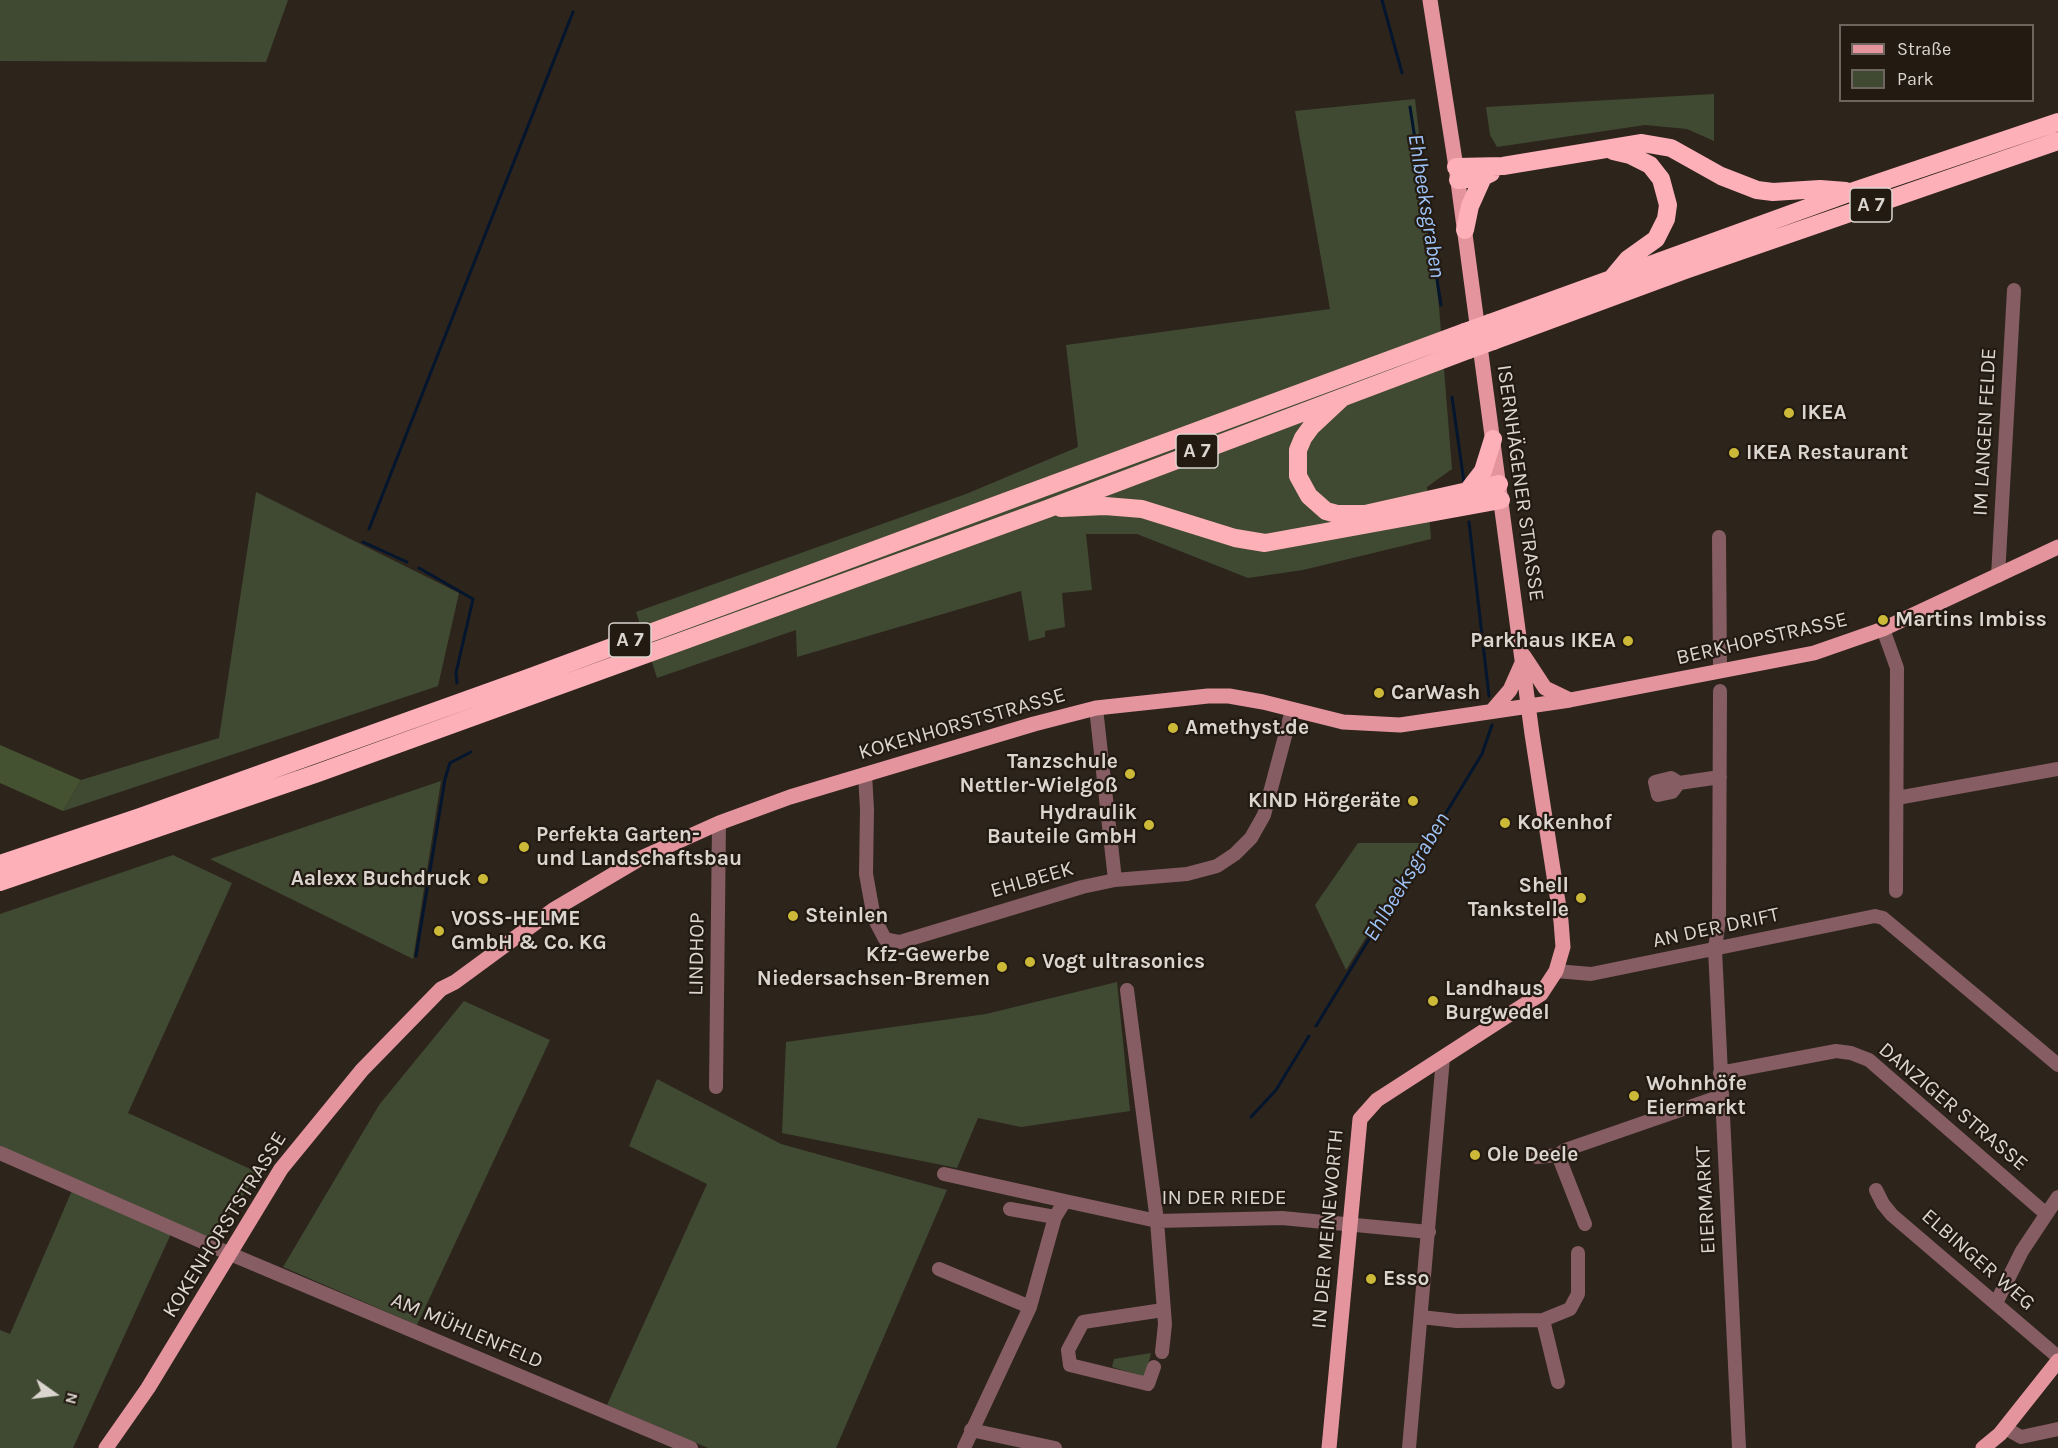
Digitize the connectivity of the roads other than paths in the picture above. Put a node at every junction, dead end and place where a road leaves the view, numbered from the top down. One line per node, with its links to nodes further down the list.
1 (1430, 0): 6 (main road, ISERNHÄGENER STRASSE)
2 (2058, 122): 8 (highway, A 7)
3 (2058, 141): 12 (highway, A 7, bridge)
4 (1608, 149): 5 (highway); 8 (highway); 10 (highway)
5 (1503, 166): 6 (highway); 7 (highway)
6 (1457, 173): 7 (highway); 9 (main road, ISERNHÄGENER STRASSE)
7 (1482, 177): 9 (highway)
8 (1854, 191): 10 (highway, A 7)
9 (1465, 230): 14 (main road, ISERNHÄGENER STRASSE)
10 (1612, 278): 12 (highway, A 7, bridge)
11 (2014, 290): 20 (street, IM LANGEN FELDE)
12 (1466, 341): 13 (highway, A 7); 36 (highway, A 7)
13 (1346, 394): 16 (highway); 17 (highway, A 7)
14 (1493, 439): 15 (main road, ISERNHÄGENER STRASSE); 16 (highway)
15 (1500, 492): 16 (highway); 17 (highway); 22 (main road, ISERNHÄGENER STRASSE)
16 (1466, 493)
17 (1047, 508): 38 (highway, A 7)
18 (1719, 537): 23 (street)
19 (2058, 547): 20 (main road, BERKHOPSTRASSE)
20 (1998, 576): 21 (main road, BERKHOPSTRASSE)
21 (1883, 629): 23 (main road, BERKHOPSTRASSE); 34 (street)
22 (1522, 657): 25 (main road); 26 (main road, ISERNHÄGENER STRASSE); 29 (main road)
23 (1720, 671): 25 (main road, BERKHOPSTRASSE)
24 (1720, 691): 32 (street, EIERMARKT)
25 (1570, 700): 26 (main road, BERKHOPSTRASSE)
26 (1529, 705): 29 (main road, KOKENHORSTSTRASSE); 41 (main road, ISERNHÄGENER STRASSE)
27 (1096, 708): 28 (main road, KOKENHORSTSTRASSE); 31 (main road, KOKENHORSTSTRASSE); 37 (street)
28 (1292, 710): 29 (main road, KOKENHORSTSTRASSE); 37 (street, EHLBEEK)
29 (1492, 711)
30 (2058, 769): 34 (street)
31 (865, 774): 35 (main road, KOKENHORSTSTRASSE); 37 (street, EHLBEEK)
32 (1720, 777): 33 (street); 40 (street, EIERMARKT)
33 (1679, 783)
34 (1897, 798): 39 (street)
35 (719, 823): 46 (street, LINDHOP); 62 (main road, KOKENHORSTSTRASSE)
36 (0, 864)
37 (1115, 880)
38 (0, 882)
39 (1896, 891)
40 (1715, 949): 41 (street, AN DER DRIFT); 44 (street, AN DER DRIFT); 45 (street, EIERMARKT)
41 (1556, 971): 43 (main road, IN DER MEINEWORTH)
42 (1127, 990): 58 (street)
43 (1443, 1058): 60 (main road, IN DER MEINEWORTH); 61 (street)
44 (2058, 1065)
45 (1720, 1073): 47 (street, EIERMARKT); 56 (street, DANZIGER STRASSE)
46 (716, 1087)
47 (1721, 1096): 49 (street); 84 (street, EIERMARKT)
48 (0, 1153): 62 (street, AM MÜHLENFELD)
49 (1558, 1155): 50 (street); 59 (street)
50 (1537, 1157)
51 (944, 1174): 54 (street, IN DER RIEDE)
52 (1876, 1190): 65 (street, ELBINGER WEG)
53 (2058, 1197): 56 (street)
54 (1065, 1201): 57 (street); 58 (street, IN DER RIEDE)
55 (1010, 1209): 57 (street)
56 (2045, 1213): 65 (street)
57 (1056, 1218): 66 (street)
58 (1157, 1221): 60 (street, IN DER RIEDE); 67 (street)
59 (1585, 1224)
60 (1349, 1225): 61 (street, IN DER RIEDE); 82 (main road, IN DER MEINEWORTH)
61 (1429, 1232): 68 (street)
62 (228, 1253): 78 (main road, KOKENHORSTSTRASSE); 79 (street, AM MÜHLENFELD)
63 (1578, 1253): 69 (street)
64 (939, 1269): 66 (street)
65 (1996, 1303): 71 (street, ELBINGER WEG)
66 (1030, 1307): 76 (street)
67 (1163, 1310): 70 (street); 72 (street)
68 (1421, 1317): 69 (street); 83 (street)
69 (1543, 1320): 73 (street)
70 (1161, 1352)
71 (2058, 1359): 74 (main road)
72 (1154, 1367)
73 (1558, 1382)
74 (2005, 1428): 77 (street); 85 (main road)
75 (2058, 1429): 77 (street)
76 (971, 1430): 80 (street); 81 (street)
77 (2023, 1443)
78 (106, 1448)
79 (691, 1448)
80 (964, 1448)
81 (1055, 1448)
82 (1329, 1448)
83 (1409, 1448)
84 (1738, 1448)
85 (1983, 1448)

